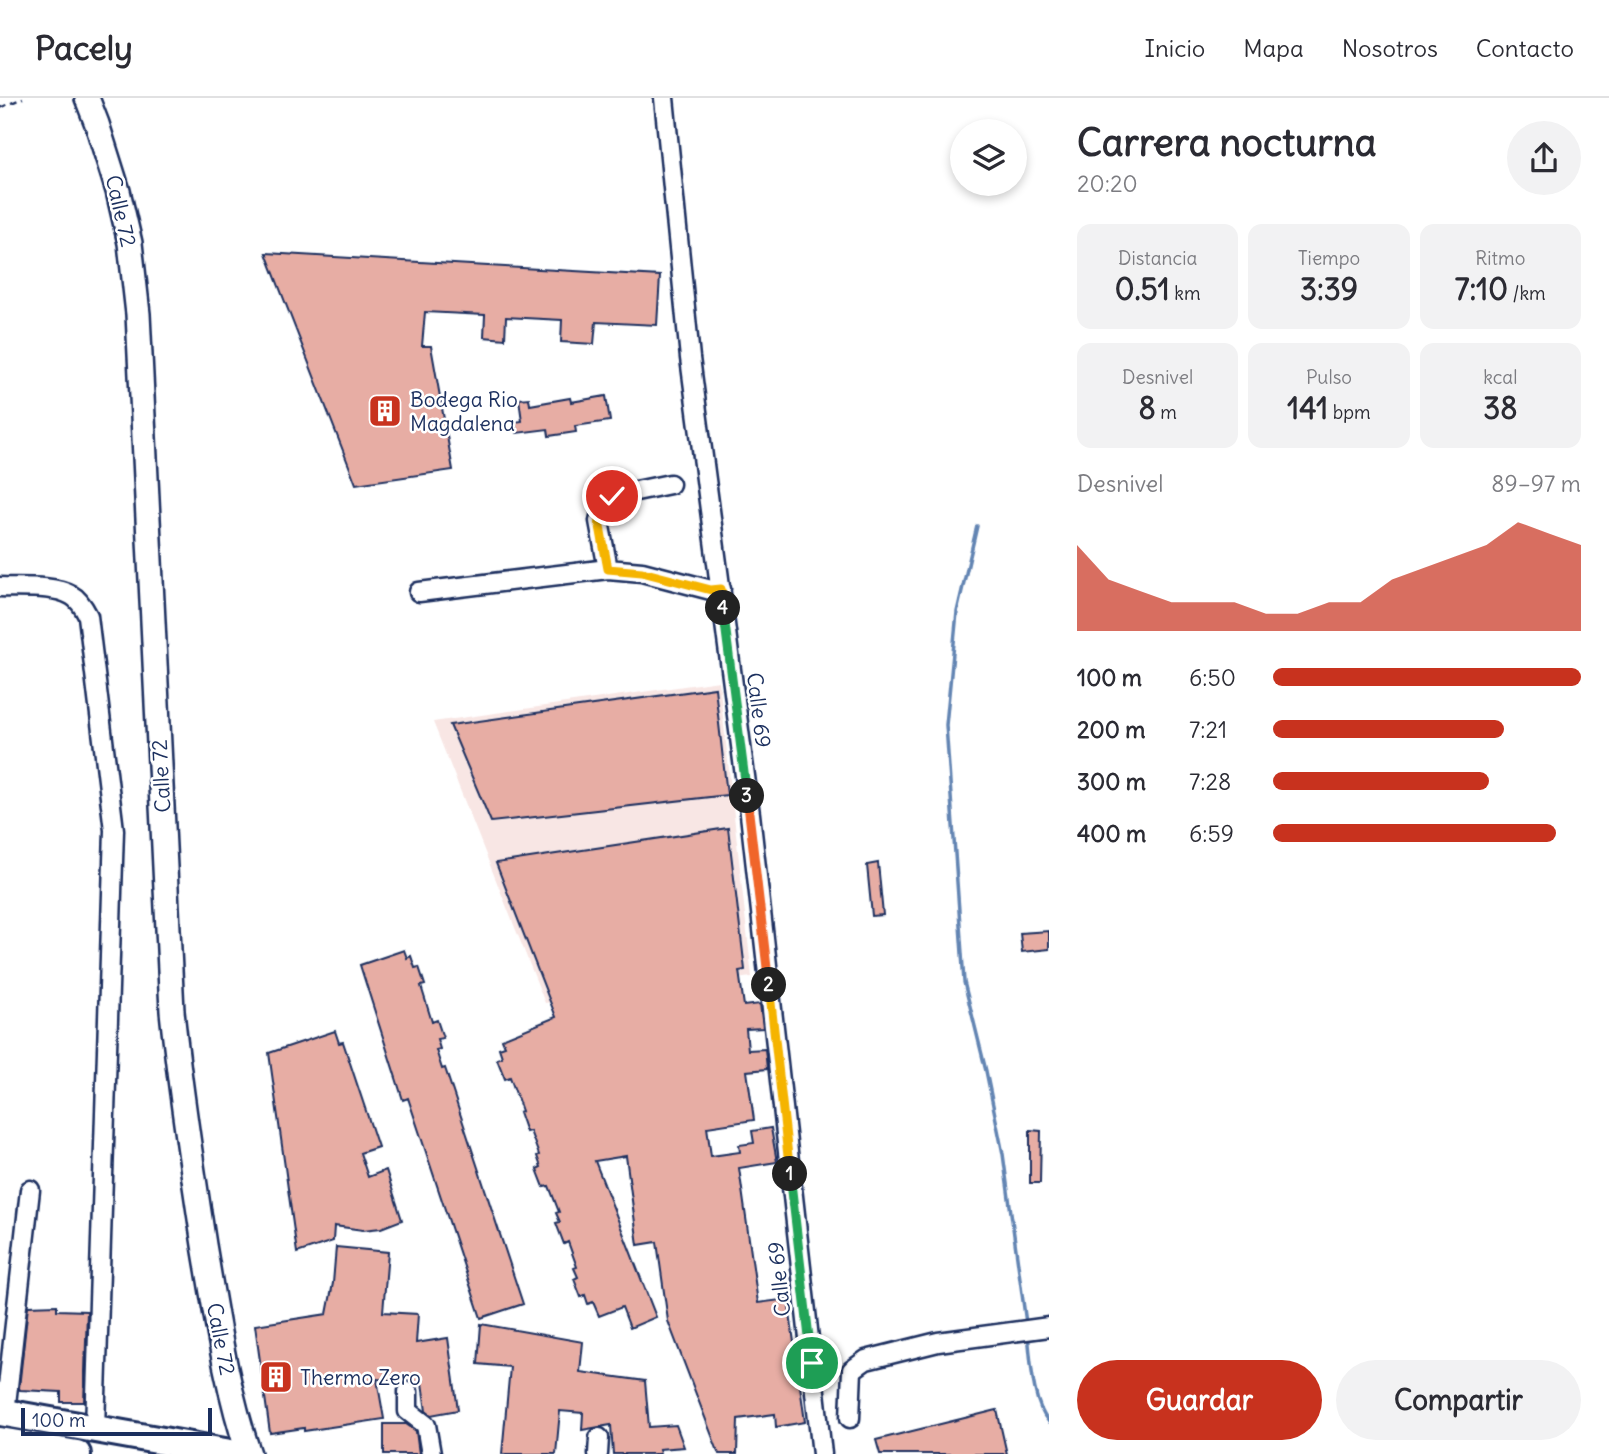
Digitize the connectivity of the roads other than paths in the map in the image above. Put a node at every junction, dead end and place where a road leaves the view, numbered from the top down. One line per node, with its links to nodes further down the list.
1 (86, 98): 18 (main road, Calle 72)
2 (103, 98): 19 (main road, Calle 72)
3 (664, 98): 7 (street, Calle 69)
4 (670, 484): 5 (street)
5 (608, 569): 7 (street); 8 (street)
6 (0, 587): 14 (street)
7 (721, 589): 21 (street, Calle 69)
8 (419, 592)
9 (30, 1190): 12 (street)
10 (1044, 1327): 13 (street)
11 (408, 1392): 20 (street)
12 (3, 1412): 14 (highway)
13 (850, 1418)
14 (96, 1428): 17 (highway)
15 (0, 1441): 16 (highway)
16 (77, 1454)
17 (236, 1454)
18 (249, 1454)
19 (262, 1454)
20 (431, 1454)
21 (822, 1454)

